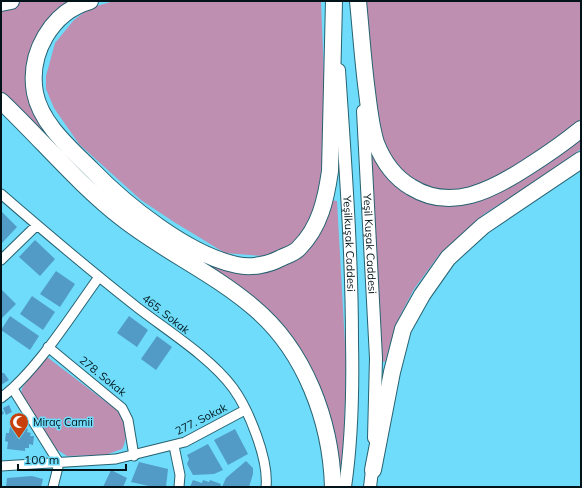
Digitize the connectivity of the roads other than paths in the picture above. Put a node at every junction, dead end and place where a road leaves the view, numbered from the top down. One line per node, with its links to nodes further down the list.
1 (11, 1): 5 (highway)
2 (90, 1): 3 (highway)
3 (334, 1): 26 (main road, Yeşilkuşak Caddesi)
4 (358, 1): 7 (highway); 21 (main road, Yeşil Kuşak Caddesi)
5 (1, 2)
6 (1, 101): 25 (highway)
7 (581, 129)
8 (581, 160): 21 (highway)
9 (1, 194): 10 (street, 465. Sokak)
10 (37, 225): 11 (street); 12 (street, 465. Sokak)
11 (1, 260)
12 (99, 277): 13 (street); 16 (street, 465. Sokak)
13 (48, 347): 14 (street); 18 (street, 278. Sokak)
14 (13, 388): 15 (street); 19 (street)
15 (1, 398)
16 (245, 410): 17 (street, 277. Sokak); 24 (street, 465. Sokak)
17 (174, 446): 18 (street, 277. Sokak); 23 (street)
18 (134, 456): 19 (street, 277. Sokak)
19 (60, 463): 20 (street, 277. Sokak); 22 (street)
20 (1, 466)
21 (373, 470): 27 (main road, Yeşil Kuşak Caddesi)
22 (53, 487)
23 (179, 487)
24 (266, 487)
25 (333, 487)
26 (345, 487)
27 (370, 487)

